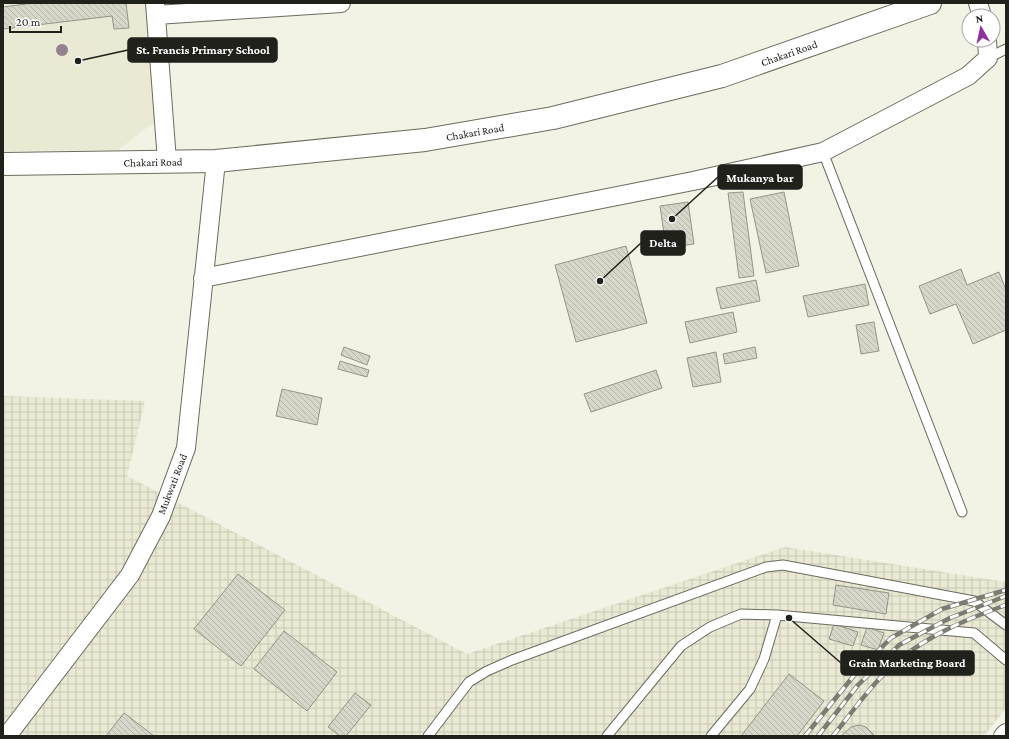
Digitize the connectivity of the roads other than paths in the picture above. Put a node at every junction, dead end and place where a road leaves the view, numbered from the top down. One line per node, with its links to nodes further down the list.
1 (930, 3): 8 (main road, Chakari Road)
2 (330, 4): 3 (street)
3 (155, 9): 9 (street)
4 (987, 48): 6 (street)
5 (1006, 49): 6 (lane)
6 (988, 58): 7 (street)
7 (823, 152): 11 (street); 12 (lane)
8 (216, 161): 9 (main road, Chakari Road); 11 (street, Mukwati Road)
9 (167, 162): 10 (main road, Chakari Road)
10 (3, 164)
11 (203, 278): 17 (street, Mukwati Road)
12 (962, 512)
13 (777, 615): 15 (lane); 19 (lane); 20 (lane)
14 (1006, 625): 18 (lane)
15 (1006, 660)
16 (1006, 733): 21 (street)
17 (7, 736)
18 (428, 736)
19 (607, 736)
20 (711, 736)
21 (1003, 736)

